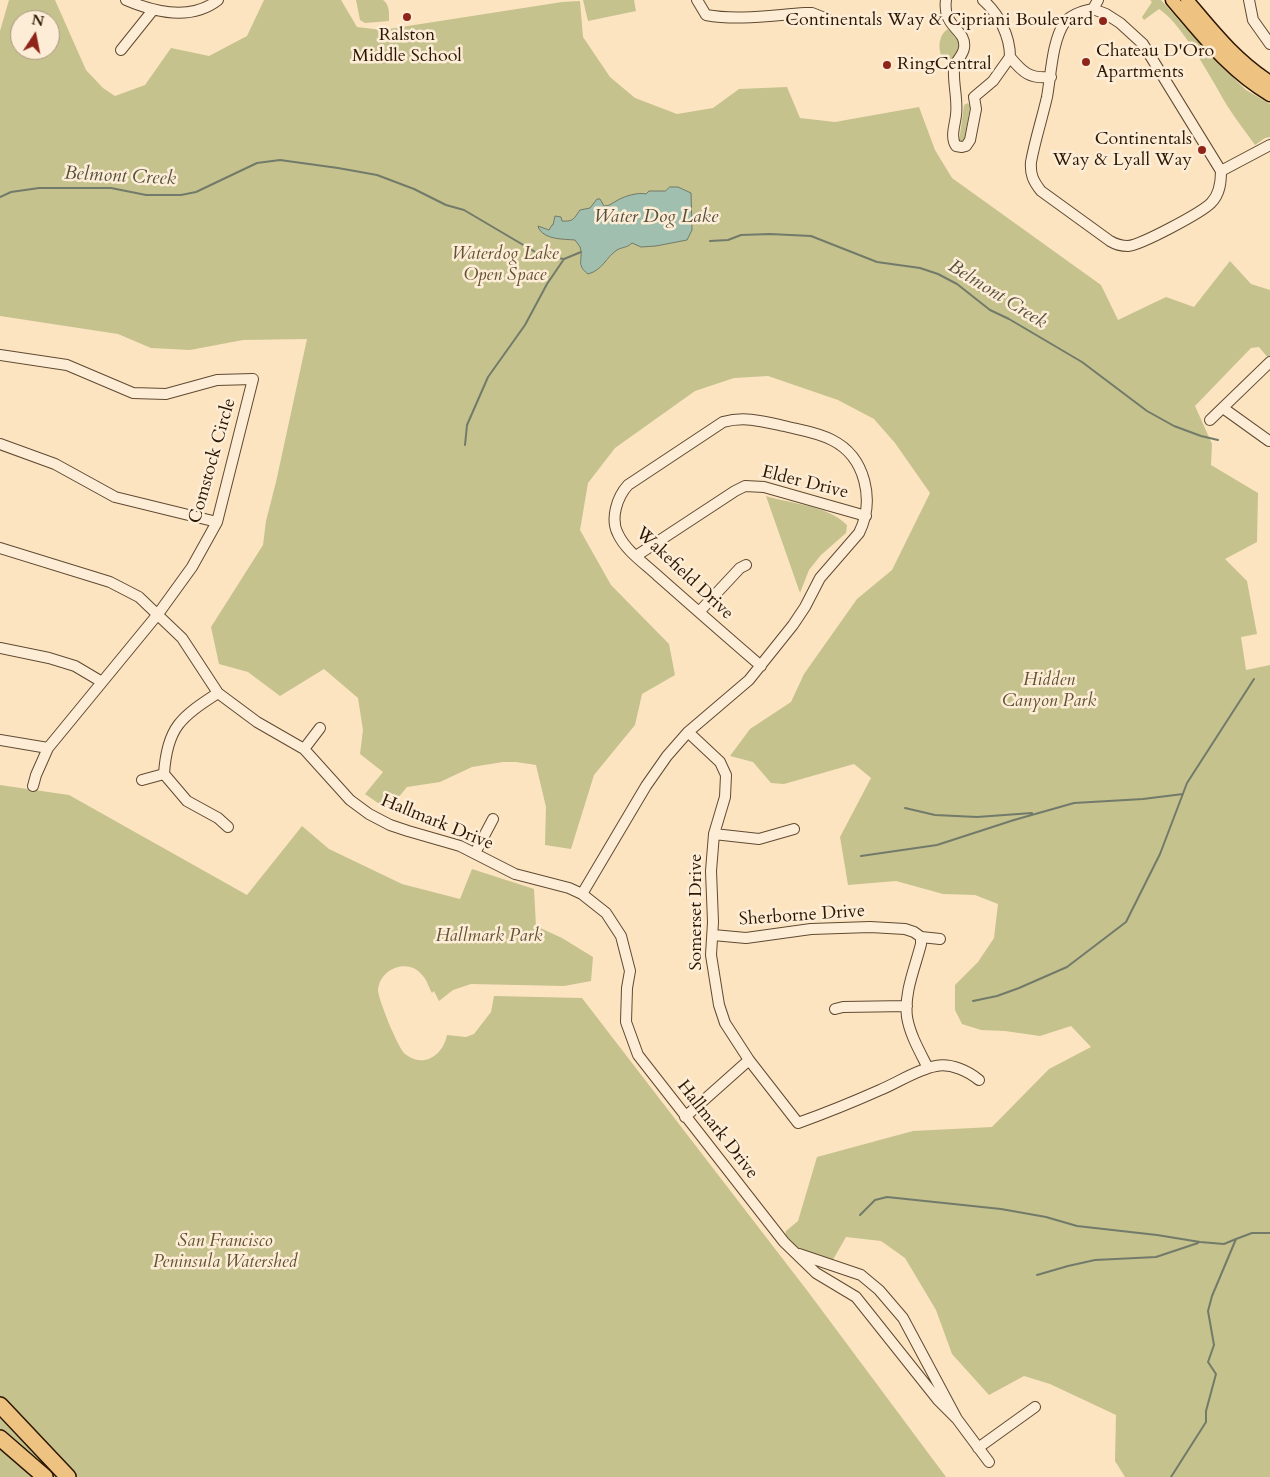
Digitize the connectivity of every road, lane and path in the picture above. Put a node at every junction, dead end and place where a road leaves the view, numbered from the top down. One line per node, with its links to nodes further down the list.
1 (126, 0): 10 (street)
2 (218, 0): 10 (street)
3 (697, 0): 11 (street)
4 (946, 0): 18 (street)
5 (983, 0): 14 (street)
6 (1172, 0): 17 (main road)
7 (1188, 0): 16 (main road)
8 (1249, 0): 12 (street)
9 (1095, 5): 15 (street); 21 (street)
10 (153, 10): 13 (street)
11 (827, 19)
12 (1270, 44)
13 (121, 50)
14 (1010, 57): 15 (street); 19 (street)
15 (1051, 77): 21 (street)
16 (1270, 82)
17 (1270, 95)
18 (957, 98): 19 (street); 19 (street)
19 (974, 99)
20 (1270, 146): 21 (street)
21 (1221, 171)
22 (0, 355): 29 (street, Comstock Circle)
23 (1270, 362): 24 (street)
24 (1223, 408): 25 (street); 26 (street)
25 (1210, 420)
26 (1270, 441)
27 (0, 444): 29 (street)
28 (866, 516): 31 (street, Elder Drive); 31 (street, Wakefield Drive); 36 (street, Wakefield Drive)
29 (217, 522): 34 (street, Comstock Circle)
30 (0, 548): 34 (street, Hallmark Drive)
31 (636, 556): 33 (street, Wakefield Drive)
32 (746, 566): 33 (street)
33 (699, 612): 36 (street, Wakefield Drive)
34 (158, 614): 37 (street, Comstock Circle); 38 (street, Hallmark Drive)
35 (0, 648): 37 (street)
36 (761, 666): 40 (street, Wakefield Drive)
37 (102, 682): 42 (street, Comstock Circle)
38 (218, 693): 43 (street, Hallmark Drive); 44 (street)
39 (320, 728): 43 (street)
40 (688, 732): 50 (street, Somerset Drive); 52 (street, Wakefield Drive)
41 (0, 740): 42 (street)
42 (48, 748): 46 (street, Comstock Circle)
43 (304, 749): 51 (street, Hallmark Drive)
44 (164, 774): 45 (street); 48 (street)
45 (142, 780)
46 (33, 786)
47 (493, 819): 51 (street)
48 (228, 827)
49 (794, 829): 50 (street)
50 (714, 834): 53 (street, Somerset Drive)
51 (475, 853): 52 (street, Hallmark Drive)
52 (582, 894): 61 (street, Hallmark Drive)
53 (713, 935): 54 (street, Sherborne Drive); 58 (street, Somerset Drive)
54 (921, 937): 55 (street, Sherborne Drive); 56 (street)
55 (940, 939)
56 (907, 1006): 57 (street); 59 (street)
57 (835, 1009)
58 (749, 1060): 59 (street, Somerset Drive); 61 (street)
59 (928, 1068): 60 (street)
60 (979, 1080)
61 (684, 1117): 62 (street, Hallmark Drive)
62 (795, 1253): 65 (street, Hallmark Drive); 65 (street, Hallmark Drive)
63 (0, 1405): 70 (highway)
64 (1035, 1407): 67 (street)
65 (957, 1419): 67 (street, Hallmark Drive)
66 (0, 1438): 69 (highway)
67 (978, 1448): 68 (street, Hallmark Drive)
68 (989, 1462)
69 (45, 1477)
70 (68, 1477)

